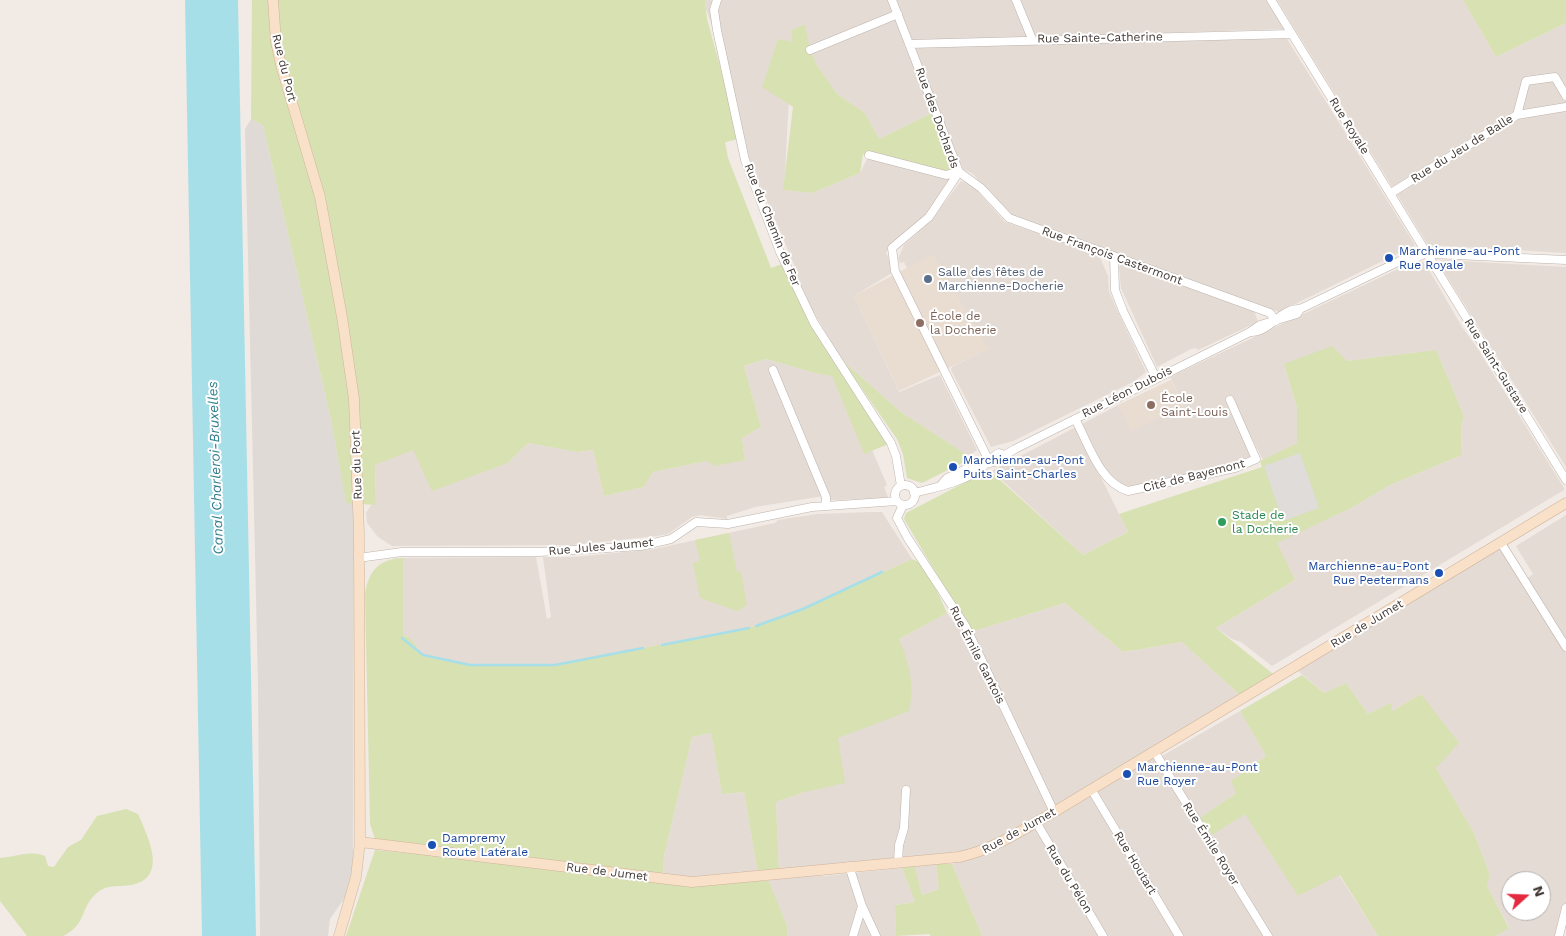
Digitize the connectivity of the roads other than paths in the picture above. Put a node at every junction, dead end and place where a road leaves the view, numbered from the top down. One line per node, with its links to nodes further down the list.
1 (273, 0): 33 (street, Rue du Port)
2 (717, 0): 27 (street, Rue du Chemin de Fer)
3 (892, 0): 6 (street, Rue des Dochards)
4 (1016, 0): 8 (street)
5 (1271, 0): 7 (street, Rue Royale)
6 (898, 14): 9 (street, Rue des Dochards); 10 (street)
7 (1291, 34): 8 (street, Rue Sainte-Catherine); 16 (street, Rue Royale)
8 (1032, 40): 9 (street, Rue Sainte-Catherine)
9 (909, 44): 15 (street, Rue des Dochards)
10 (810, 50)
11 (1566, 96): 13 (street)
12 (1566, 107): 13 (street, Rue du Jeu de Balle)
13 (1517, 115): 16 (street, Rue du Jeu de Balle)
14 (870, 155): 15 (street)
15 (959, 172): 18 (street, Rue François Castermont); 25 (street, Rue des Dochards)
16 (1391, 193): 17 (street, Rue Royale)
17 (1426, 253): 19 (street); 20 (street, Rue Léon Dubois); 26 (street, Rue Saint-Gustave)
18 (1114, 257): 20 (street, Rue François Castermont); 22 (street)
19 (1566, 260)
20 (1276, 321): 22 (street, Rue Léon Dubois)
21 (772, 370): 31 (street)
22 (1156, 378): 24 (street, Rue Léon Dubois)
23 (1230, 400): 24 (street, Cité de Bayemont)
24 (1075, 419): 25 (street, Rue Léon Dubois)
25 (990, 462): 28 (street, Rue Léon Dubois)
26 (1566, 480)
27 (901, 486): 28 (street); 29 (street)
28 (914, 493): 29 (street)
29 (900, 503): 31 (street, Rue Jules Jaumet); 38 (street, Rue Émile Gantois)
30 (1566, 503): 32 (street, Rue de Jumet)
31 (826, 506): 33 (street, Rue Jules Jaumet)
32 (1501, 543): 34 (street); 35 (street, Rue de Jumet)
33 (358, 558): 40 (street, Rue du Port)
34 (1566, 647)
35 (1154, 752): 36 (street, Rue de Jumet); 50 (street, Rue Émile Royer)
36 (1091, 789): 38 (street, Rue de Jumet); 49 (street, Rue Houtart)
37 (906, 790): 41 (street)
38 (1054, 812): 39 (street, Rue de Jumet)
39 (1036, 822): 41 (street, Rue de Jumet); 48 (street, Rue du Pélon)
40 (360, 842): 42 (street, Rue de Jumet); 45 (street, Rue du Port)
41 (898, 862): 42 (street, Rue de Jumet)
42 (849, 866): 43 (street)
43 (862, 906): 46 (street); 47 (street)
44 (1566, 908): 51 (street)
45 (339, 936)
46 (853, 936)
47 (876, 936)
48 (1103, 936)
49 (1178, 936)
50 (1268, 936)
51 (1559, 936)

